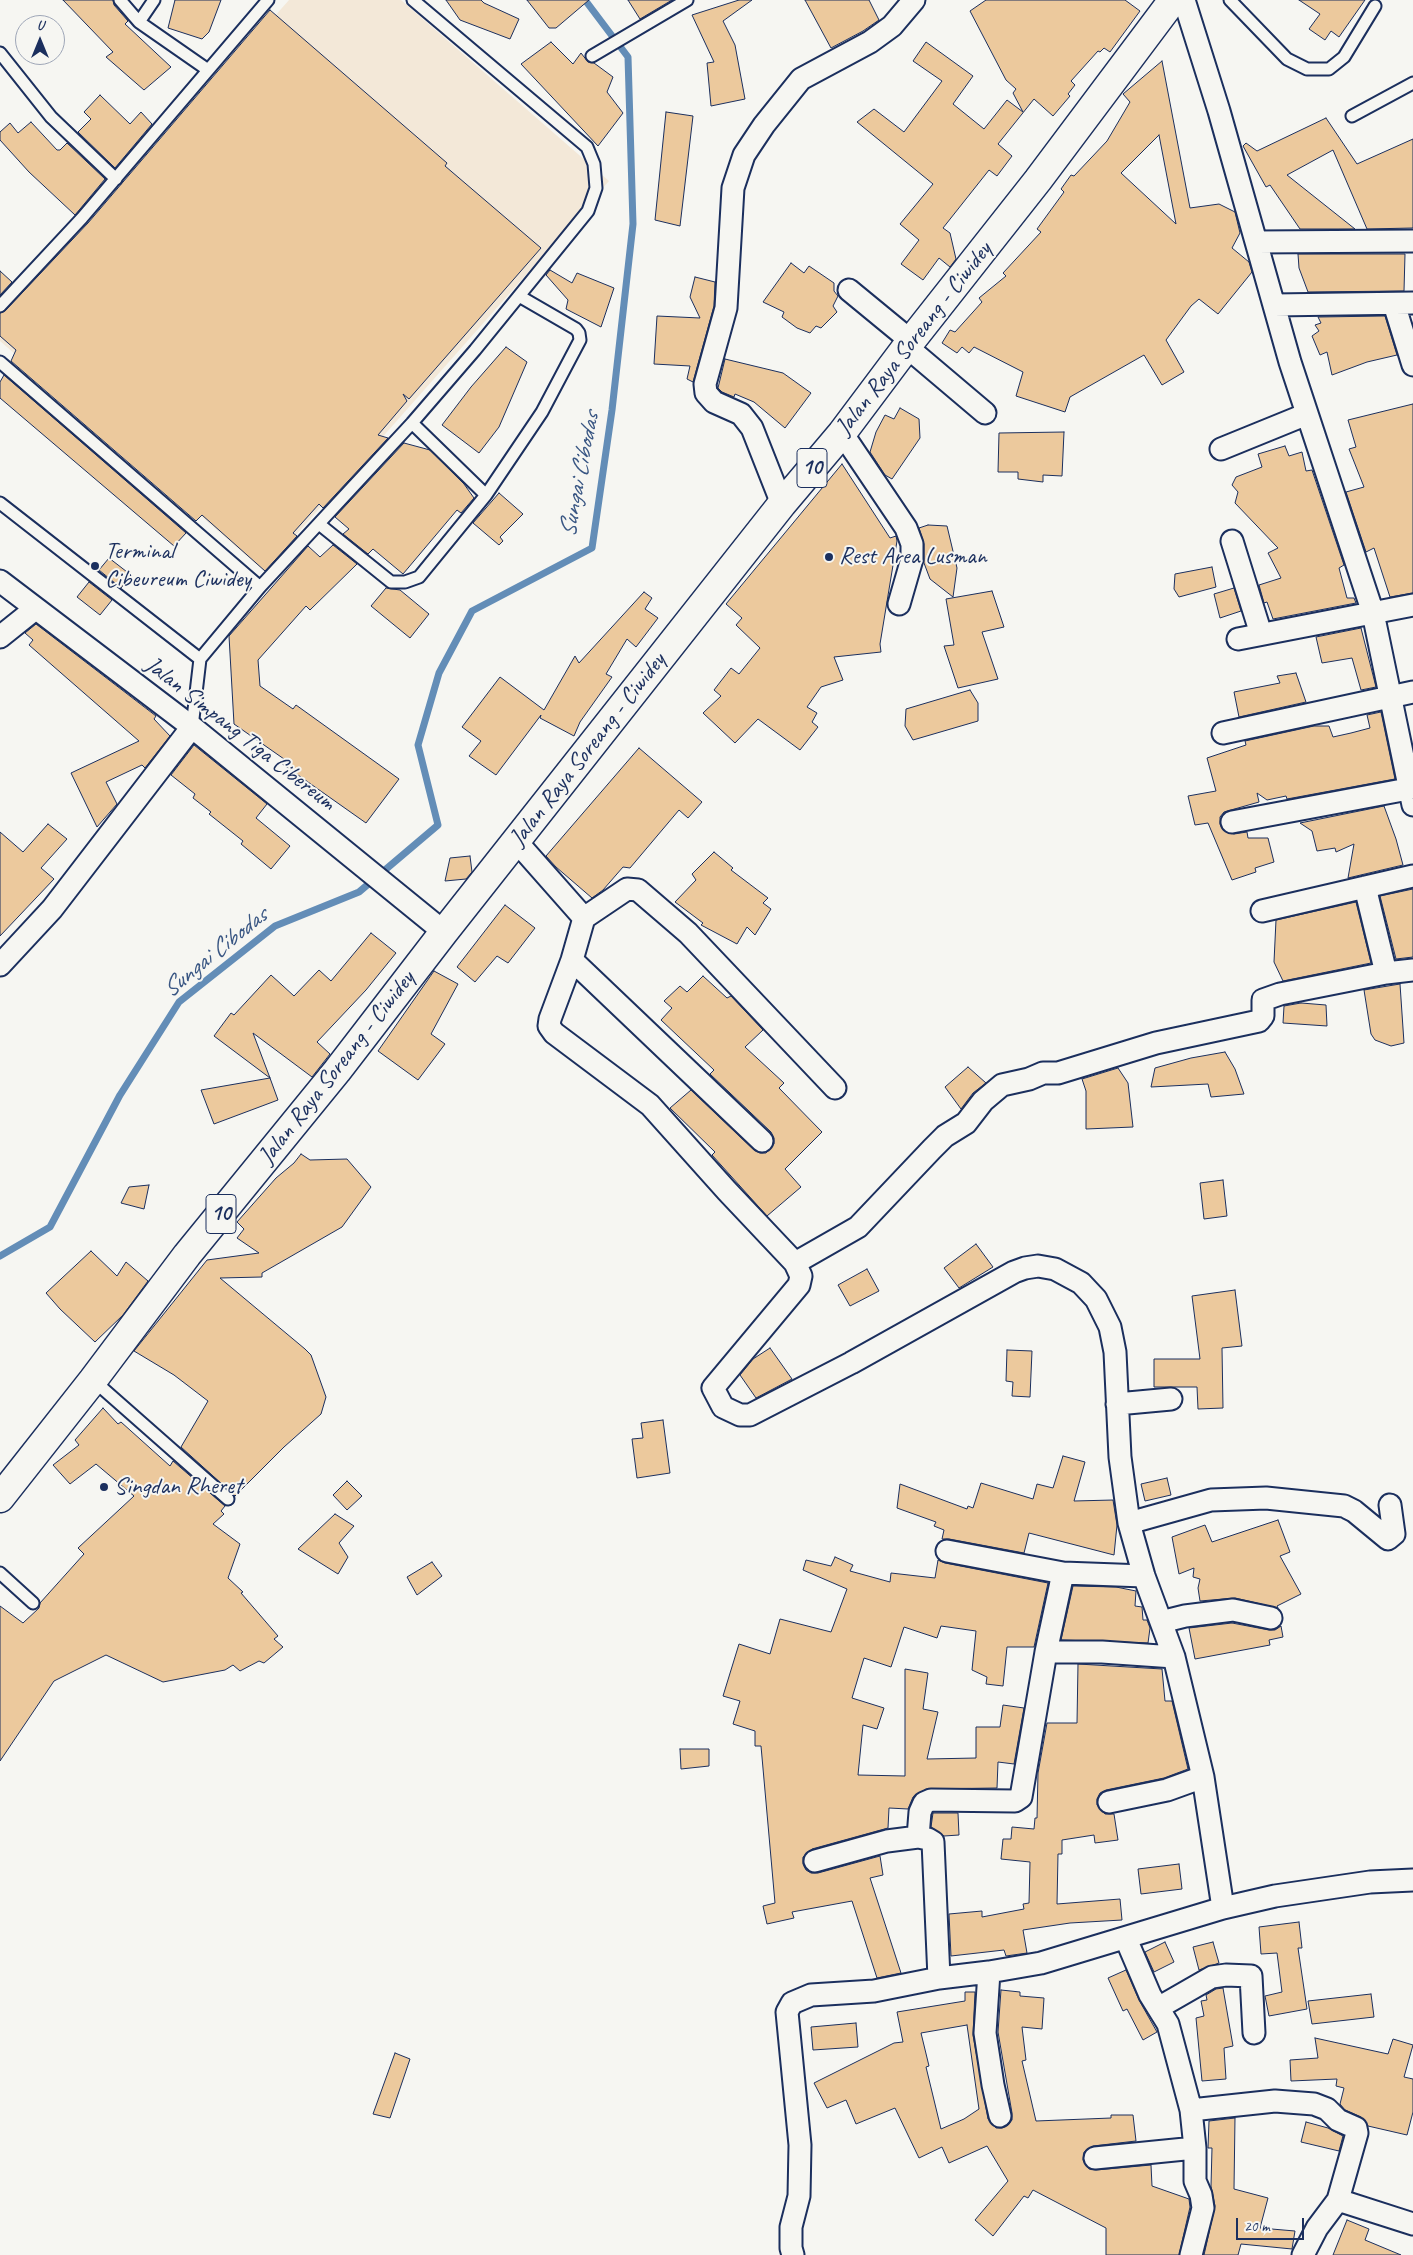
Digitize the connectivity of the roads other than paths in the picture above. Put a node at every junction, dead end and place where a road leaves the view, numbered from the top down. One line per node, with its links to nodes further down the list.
1 (120, 0): 11 (lane)
2 (154, 0): 11 (lane)
3 (268, 0): 14 (lane)
4 (413, 0): 21 (lane)
5 (914, 0): 35 (street)
6 (1173, 0): 25 (highway, Jalan Raya Soreang - Ciwidey / 10)
7 (1184, 0): 19 (street)
8 (1230, 0): 10 (lane)
9 (684, 2): 13 (lane)
10 (1375, 6)
11 (139, 22): 14 (lane)
12 (0, 54): 17 (lane)
13 (592, 56)
14 (208, 70): 17 (lane)
15 (1413, 84): 16 (lane)
16 (1352, 116)
17 (116, 179): 24 (lane)
18 (1413, 241): 19 (street)
19 (1256, 242): 23 (street)
20 (849, 290): 25 (street)
21 (519, 296): 30 (lane); 33 (lane)
22 (1403, 304): 23 (street); 27 (street)
23 (1274, 305): 29 (street)
24 (0, 306)
25 (909, 344): 28 (street); 31 (highway, Jalan Raya Soreang - Ciwidey / 10)
26 (0, 362): 39 (lane)
27 (1413, 364)
28 (985, 413)
29 (1307, 414): 32 (street); 43 (street)
30 (412, 423): 33 (lane); 36 (lane)
31 (842, 433): 35 (highway, Jalan Raya Soreang - Ciwidey / 10); 40 (street)
32 (1221, 448)
33 (486, 495): 36 (lane)
34 (0, 503): 47 (lane)
35 (782, 504): 54 (highway, Jalan Raya Soreang - Ciwidey / 10)
36 (319, 524): 39 (lane)
37 (1232, 542): 44 (street)
38 (0, 582): 42 (street, Jalan Simpang Tiga Cibereum)
39 (260, 587): 47 (lane)
40 (899, 604)
41 (1413, 605): 43 (street)
42 (35, 608): 45 (street); 50 (street, Jalan Simpang Tiga Cibereum)
43 (1373, 613): 44 (street); 49 (street)
44 (1261, 634): 46 (street)
45 (0, 637)
46 (1238, 639)
47 (200, 659): 50 (lane)
48 (1413, 692): 49 (street)
49 (1392, 696): 51 (street); 52 (street)
50 (192, 727): 59 (street, Jalan Simpang Tiga Cibereum); 61 (street)
51 (1223, 733)
52 (1412, 794): 53 (street)
53 (1232, 822)
54 (516, 841): 58 (street); 59 (highway, Jalan Raya Soreang - Ciwidey / 10)
55 (1413, 876): 56 (street)
56 (1364, 887): 57 (street); 63 (street)
57 (1262, 911)
58 (584, 918): 60 (street); 64 (street)
59 (444, 932): 67 (highway, Jalan Raya Soreang - Ciwidey / 10)
60 (572, 960): 65 (street); 66 (street)
61 (0, 965)
62 (1413, 970): 63 (street)
63 (1386, 973): 66 (street)
64 (835, 1088)
65 (762, 1142)
66 (795, 1262): 69 (street)
67 (93, 1380): 70 (highway, Jalan Raya Soreang - Ciwidey / 10); 71 (lane)
68 (1171, 1399): 69 (street)
69 (1117, 1404): 73 (street)
70 (0, 1498)
71 (228, 1499)
72 (1390, 1505): 73 (street)
73 (1129, 1523): 77 (street)
74 (947, 1552): 76 (street)
75 (0, 1573): 78 (lane)
76 (1063, 1573): 77 (street); 81 (street)
77 (1144, 1576): 80 (street)
78 (33, 1603)
79 (1271, 1618): 80 (street)
80 (1161, 1622): 82 (street)
81 (1046, 1652): 82 (street); 85 (street)
82 (1174, 1657): 83 (street)
83 (1203, 1777): 84 (street); 88 (street)
84 (1109, 1802)
85 (918, 1837): 86 (street); 91 (street)
86 (815, 1862)
87 (1413, 1880): 88 (street)
88 (1223, 1908): 89 (street)
89 (1126, 1939): 90 (street); 92 (street)
90 (989, 1972): 91 (street); 95 (street)
91 (939, 1978): 100 (street)
92 (1158, 2008): 93 (street); 94 (street)
93 (1254, 2034)
94 (1191, 2110): 96 (street); 98 (street)
95 (1000, 2116)
96 (1195, 2148): 97 (street); 101 (street)
97 (1095, 2158)
98 (1338, 2200): 99 (street); 102 (street)
99 (1413, 2224)
100 (793, 2255)
101 (1191, 2255)
102 (1303, 2255)

